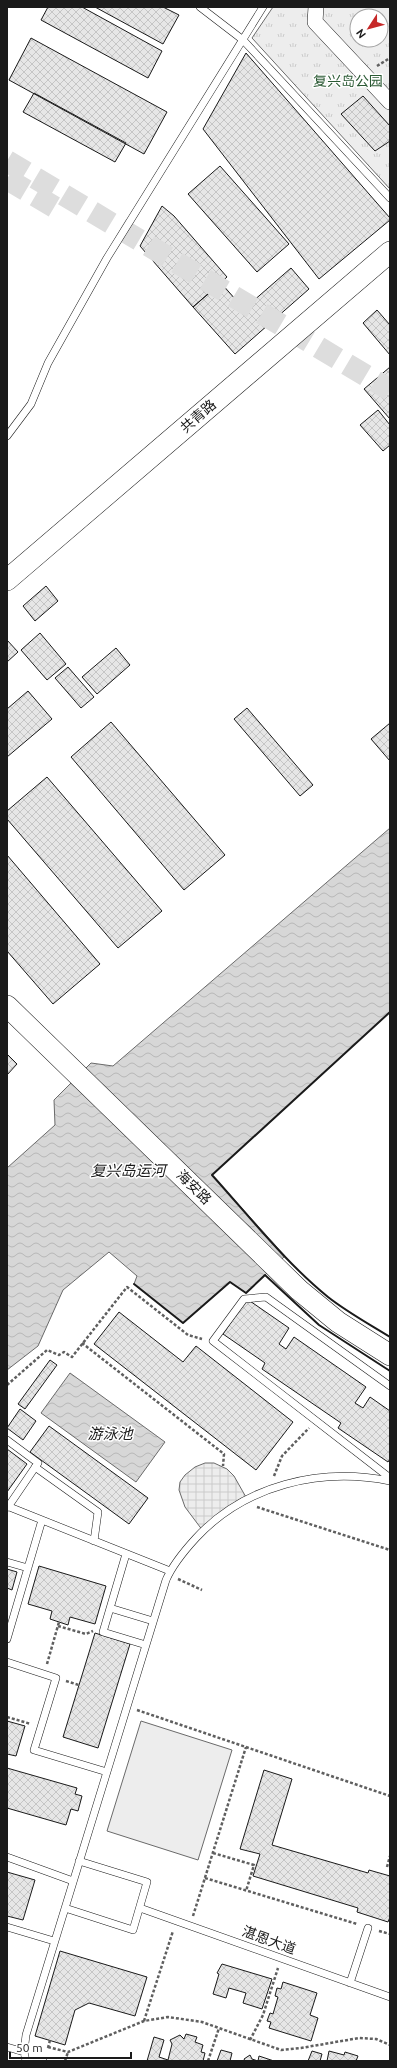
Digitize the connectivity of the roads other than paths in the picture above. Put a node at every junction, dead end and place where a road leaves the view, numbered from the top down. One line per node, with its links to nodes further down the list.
1 (200, 7): 4 (lane)
2 (263, 7): 4 (lane)
3 (316, 7): 5 (street)
4 (242, 40): 6 (lane); 8 (lane)
5 (390, 102)
6 (390, 198)
7 (390, 252): 9 (street, 共青路)
8 (7, 436)
9 (7, 580)
10 (7, 1006): 11 (street, 海安路)
11 (390, 1355)
12 (390, 1386): 15 (lane)
13 (7, 1440): 14 (lane)
14 (35, 1467): 16 (lane); 18 (lane)
15 (390, 1479): 22 (lane)
16 (7, 1507): 17 (lane)
17 (42, 1520): 18 (lane); 21 (lane)
18 (94, 1541): 19 (lane)
19 (126, 1554): 22 (lane); 23 (lane)
20 (7, 1562): 21 (lane)
21 (28, 1568): 25 (lane)
22 (170, 1572): 24 (lane)
23 (110, 1608): 24 (lane); 26 (lane)
24 (154, 1621): 26 (lane)
25 (7, 1640)
26 (146, 1645): 28 (lane)
27 (7, 1662): 28 (lane)
28 (107, 1772): 30 (lane)
29 (7, 1857): 31 (lane)
30 (79, 1861): 31 (lane); 33 (lane)
31 (73, 1881): 32 (lane)
32 (65, 1908): 33 (lane); 36 (lane)
33 (140, 1908): 37 (lane, 湛恩大道)
34 (7, 1927): 36 (lane)
35 (368, 1928): 37 (lane)
36 (54, 1941): 40 (lane)
37 (350, 1983): 38 (lane, 湛恩大道)
38 (390, 1997)
39 (7, 2047): 40 (lane)
40 (24, 2052): 41 (lane)
41 (26, 2061)
42 (32, 2061): 43 (lane)
43 (43, 2061)

